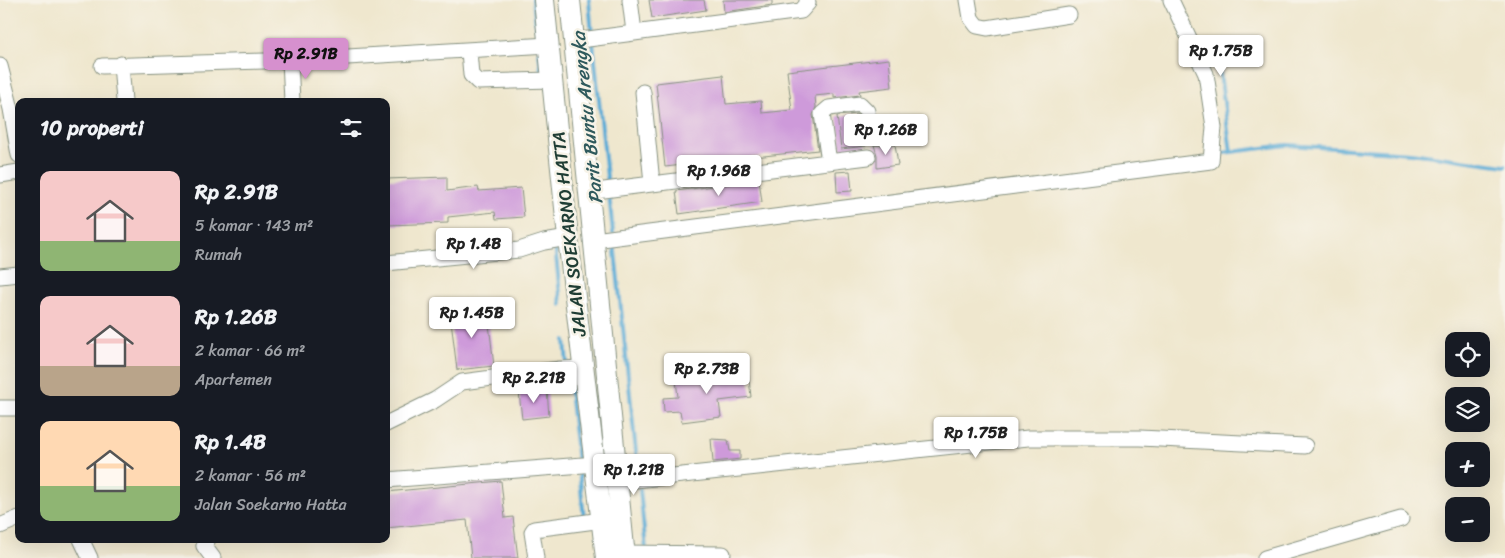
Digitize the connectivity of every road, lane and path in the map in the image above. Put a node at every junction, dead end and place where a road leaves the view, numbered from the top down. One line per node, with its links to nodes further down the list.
1 (544, 0): 10 (main road, JALAN SOEKARNO HATTA)
2 (570, 0): 9 (main road, JALAN SOEKARNO HATTA)
3 (630, 0): 8 (street)
4 (807, 0): 8 (street)
5 (968, 0): 7 (street)
6 (1172, 1): 29 (street)
7 (1069, 15)
8 (634, 32): 9 (street)
9 (581, 39): 27 (main road, JALAN SOEKARNO HATTA)
10 (544, 46): 11 (street); 16 (main road, JALAN SOEKARNO HATTA)
11 (469, 51): 12 (street); 16 (street)
12 (290, 60): 13 (street); 19 (street)
13 (121, 64): 14 (street); 18 (street)
14 (102, 66)
15 (1, 75): 21 (street)
16 (553, 80): 28 (main road, JALAN SOEKARNO HATTA)
17 (643, 92): 26 (street)
18 (124, 98)
19 (292, 98)
20 (913, 132): 23 (street)
21 (15, 137)
22 (868, 157): 23 (street)
23 (829, 162): 26 (street)
24 (15, 173): 25 (street)
25 (0, 175)
26 (652, 183): 27 (street)
27 (603, 190): 29 (main road, JALAN SOEKARNO HATTA)
28 (563, 239): 30 (street); 33 (main road, JALAN SOEKARNO HATTA)
29 (594, 240): 40 (main road, JALAN SOEKARNO HATTA)
30 (390, 263)
31 (15, 274): 32 (street)
32 (0, 276)
33 (580, 368): 36 (street); 38 (main road, JALAN SOEKARNO HATTA)
34 (0, 408): 35 (street)
35 (15, 408)
36 (390, 422)
37 (1305, 446): 40 (street)
38 (593, 464): 39 (street); 43 (main road, JALAN SOEKARNO HATTA)
39 (390, 480)
40 (617, 482): 48 (main road, JALAN SOEKARNO HATTA)
41 (1401, 519): 52 (street)
42 (15, 520): 44 (street)
43 (603, 520): 48 (main road, JALAN SOEKARNO HATTA); 51 (street)
44 (0, 526)
45 (83, 543): 49 (street)
46 (206, 543): 50 (street)
47 (723, 554): 48 (street)
48 (618, 556)
49 (90, 558)
50 (213, 558)
51 (536, 558)
52 (1265, 558)

